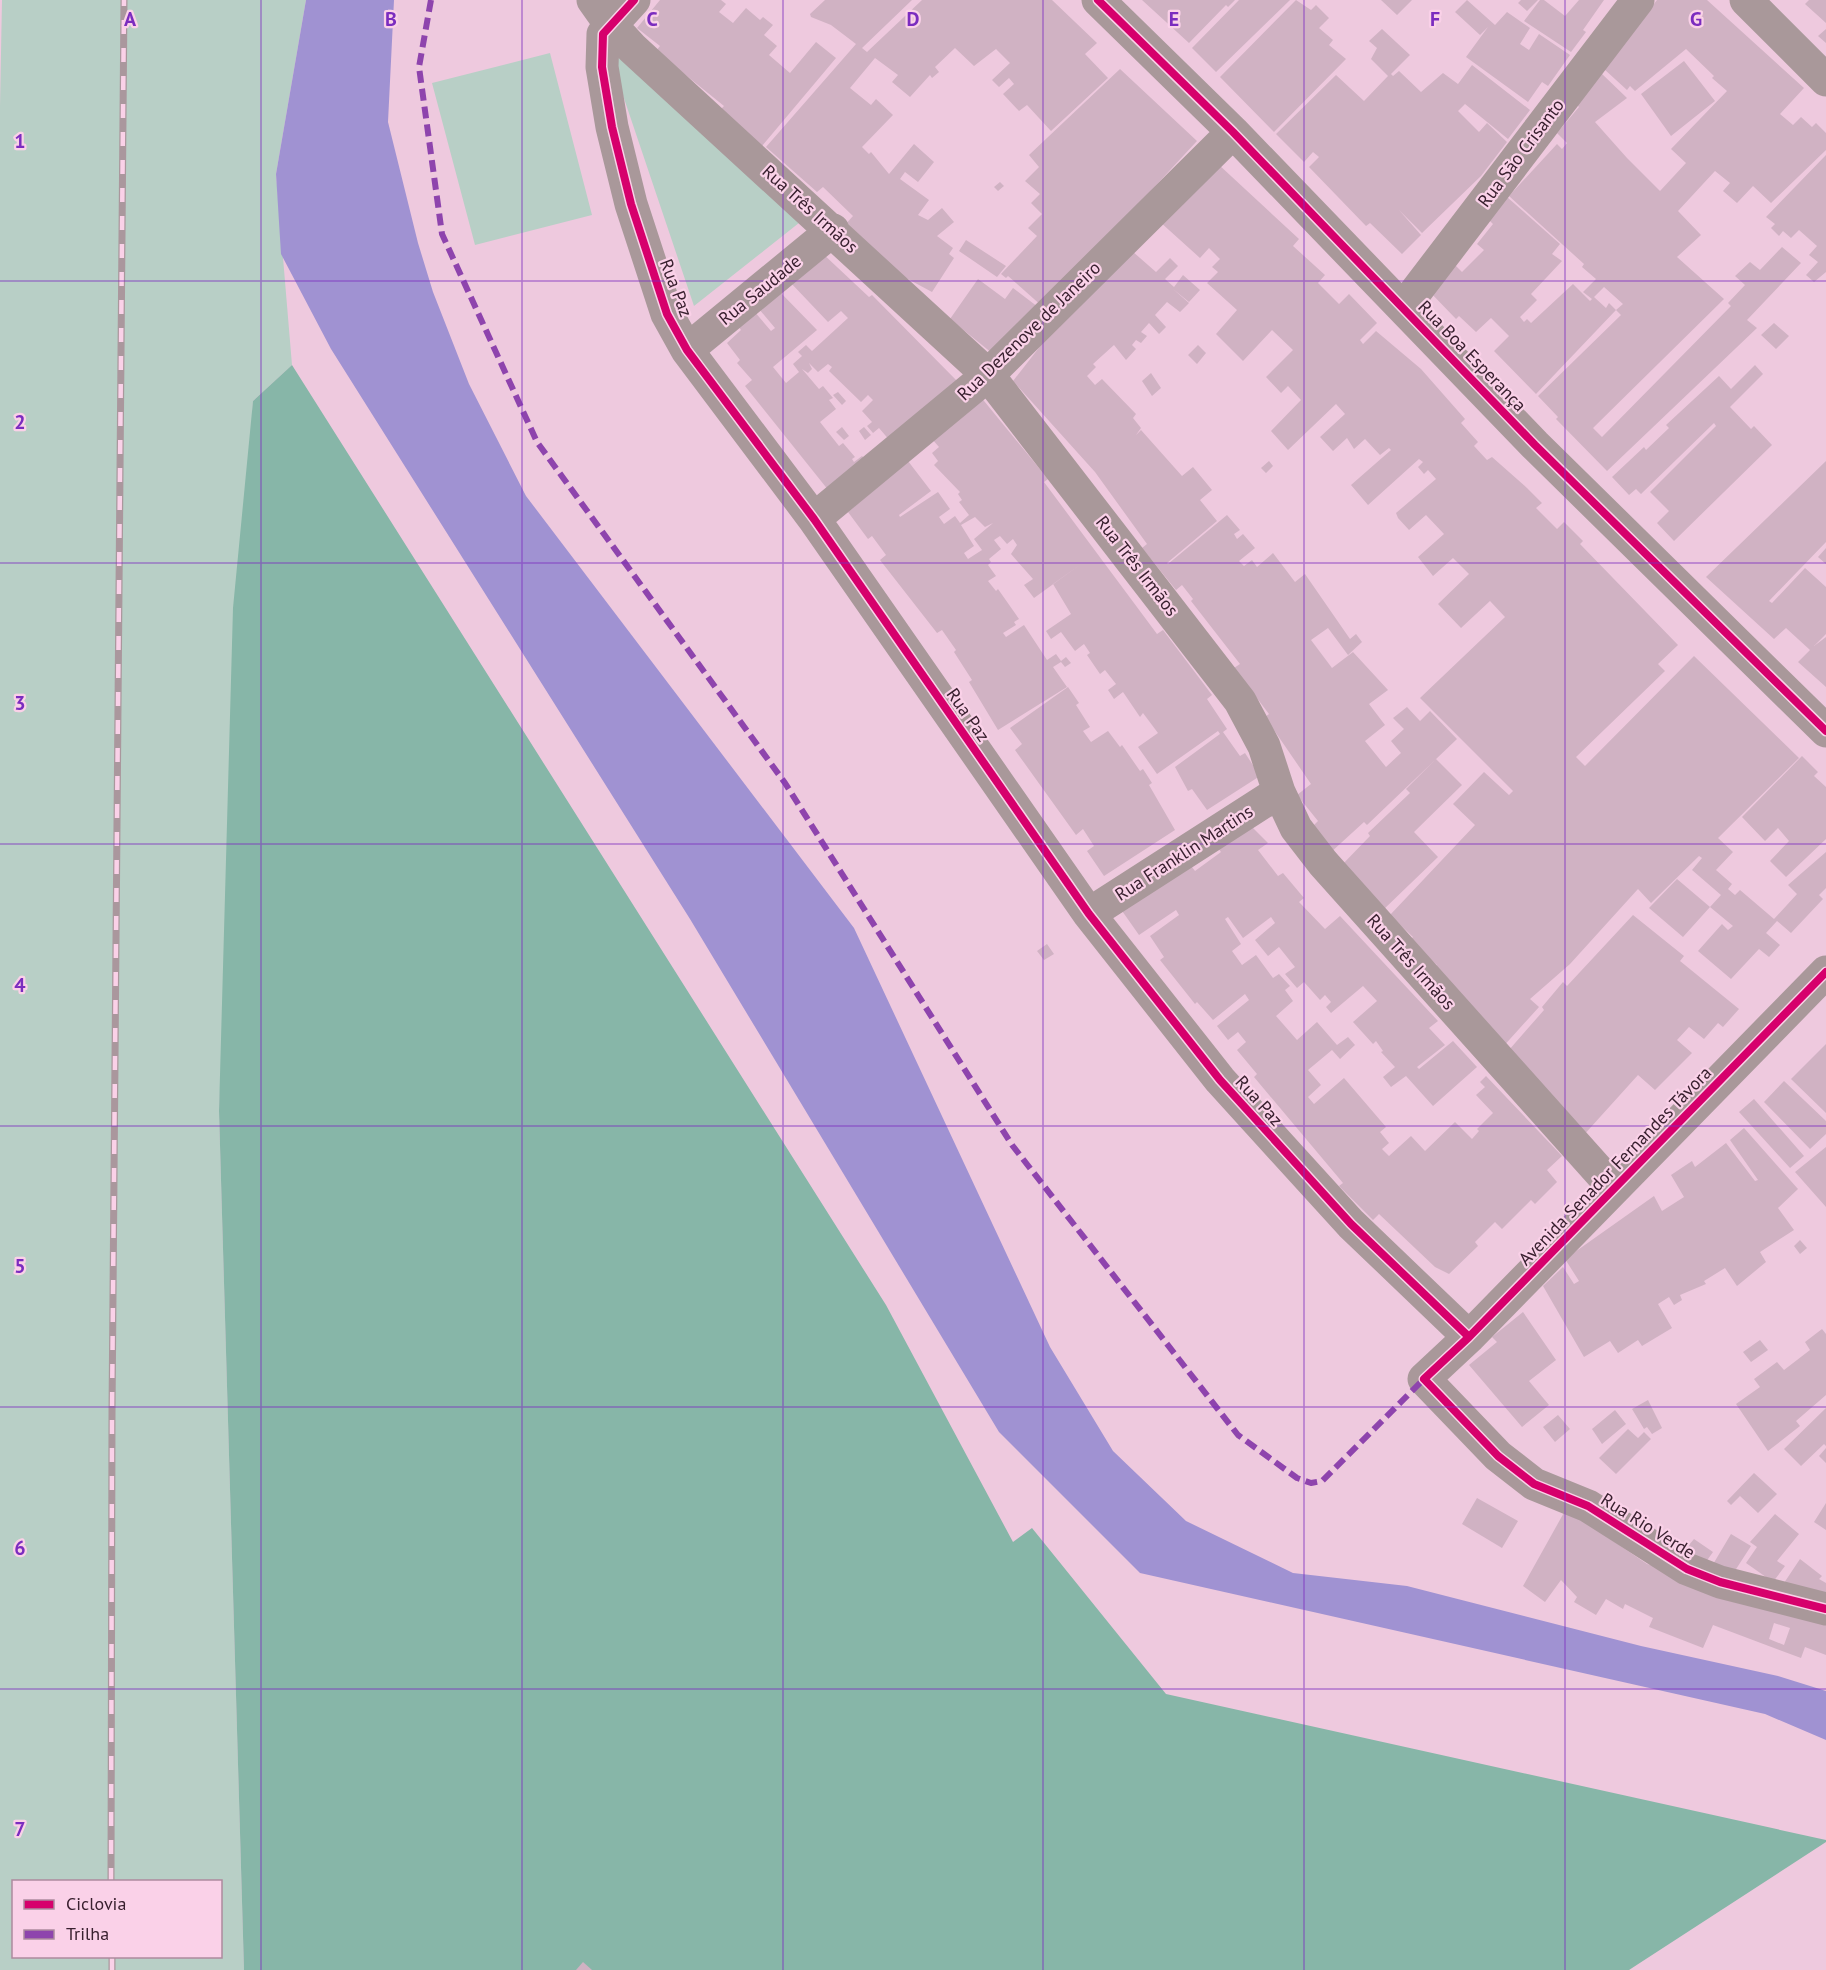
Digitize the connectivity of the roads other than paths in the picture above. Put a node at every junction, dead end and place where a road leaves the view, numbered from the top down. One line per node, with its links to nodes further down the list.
1 (634, 0): 5 (street)
2 (1098, 0): 7 (street, Rua Boa Esperança)
3 (1638, 0): 9 (street, Rua São Crisanto)
4 (1746, 0): 6 (street)
5 (602, 12): 8 (street, Rua Três Irmãos); 10 (street, Rua Paz)
6 (1826, 80)
7 (1233, 132): 9 (street, Rua Boa Esperança); 11 (street, Rua Dezenove de Janeiro)
8 (833, 230): 10 (street, Rua Saudade); 11 (street, Rua Três Irmãos)
9 (1404, 307): 13 (street, Rua Boa Esperança)
10 (687, 350): 12 (street, Rua Paz)
11 (988, 375): 12 (street, Rua Dezenove de Janeiro); 14 (street, Rua Três Irmãos)
12 (814, 519): 15 (street, Rua Paz)
13 (1826, 731)
14 (1279, 792): 15 (street, Rua Franklin Martins); 17 (street, Rua Três Irmãos)
15 (1089, 915): 18 (street, Rua Paz)
16 (1826, 972): 17 (street, Avenida Senador Fernandes Távora)
17 (1613, 1187): 18 (street, Avenida Senador Fernandes Távora)
18 (1469, 1337): 19 (street, Avenida Senador Fernandes Távora)
19 (1424, 1379): 20 (street, Rua Rio Verde)
20 (1826, 1609)

